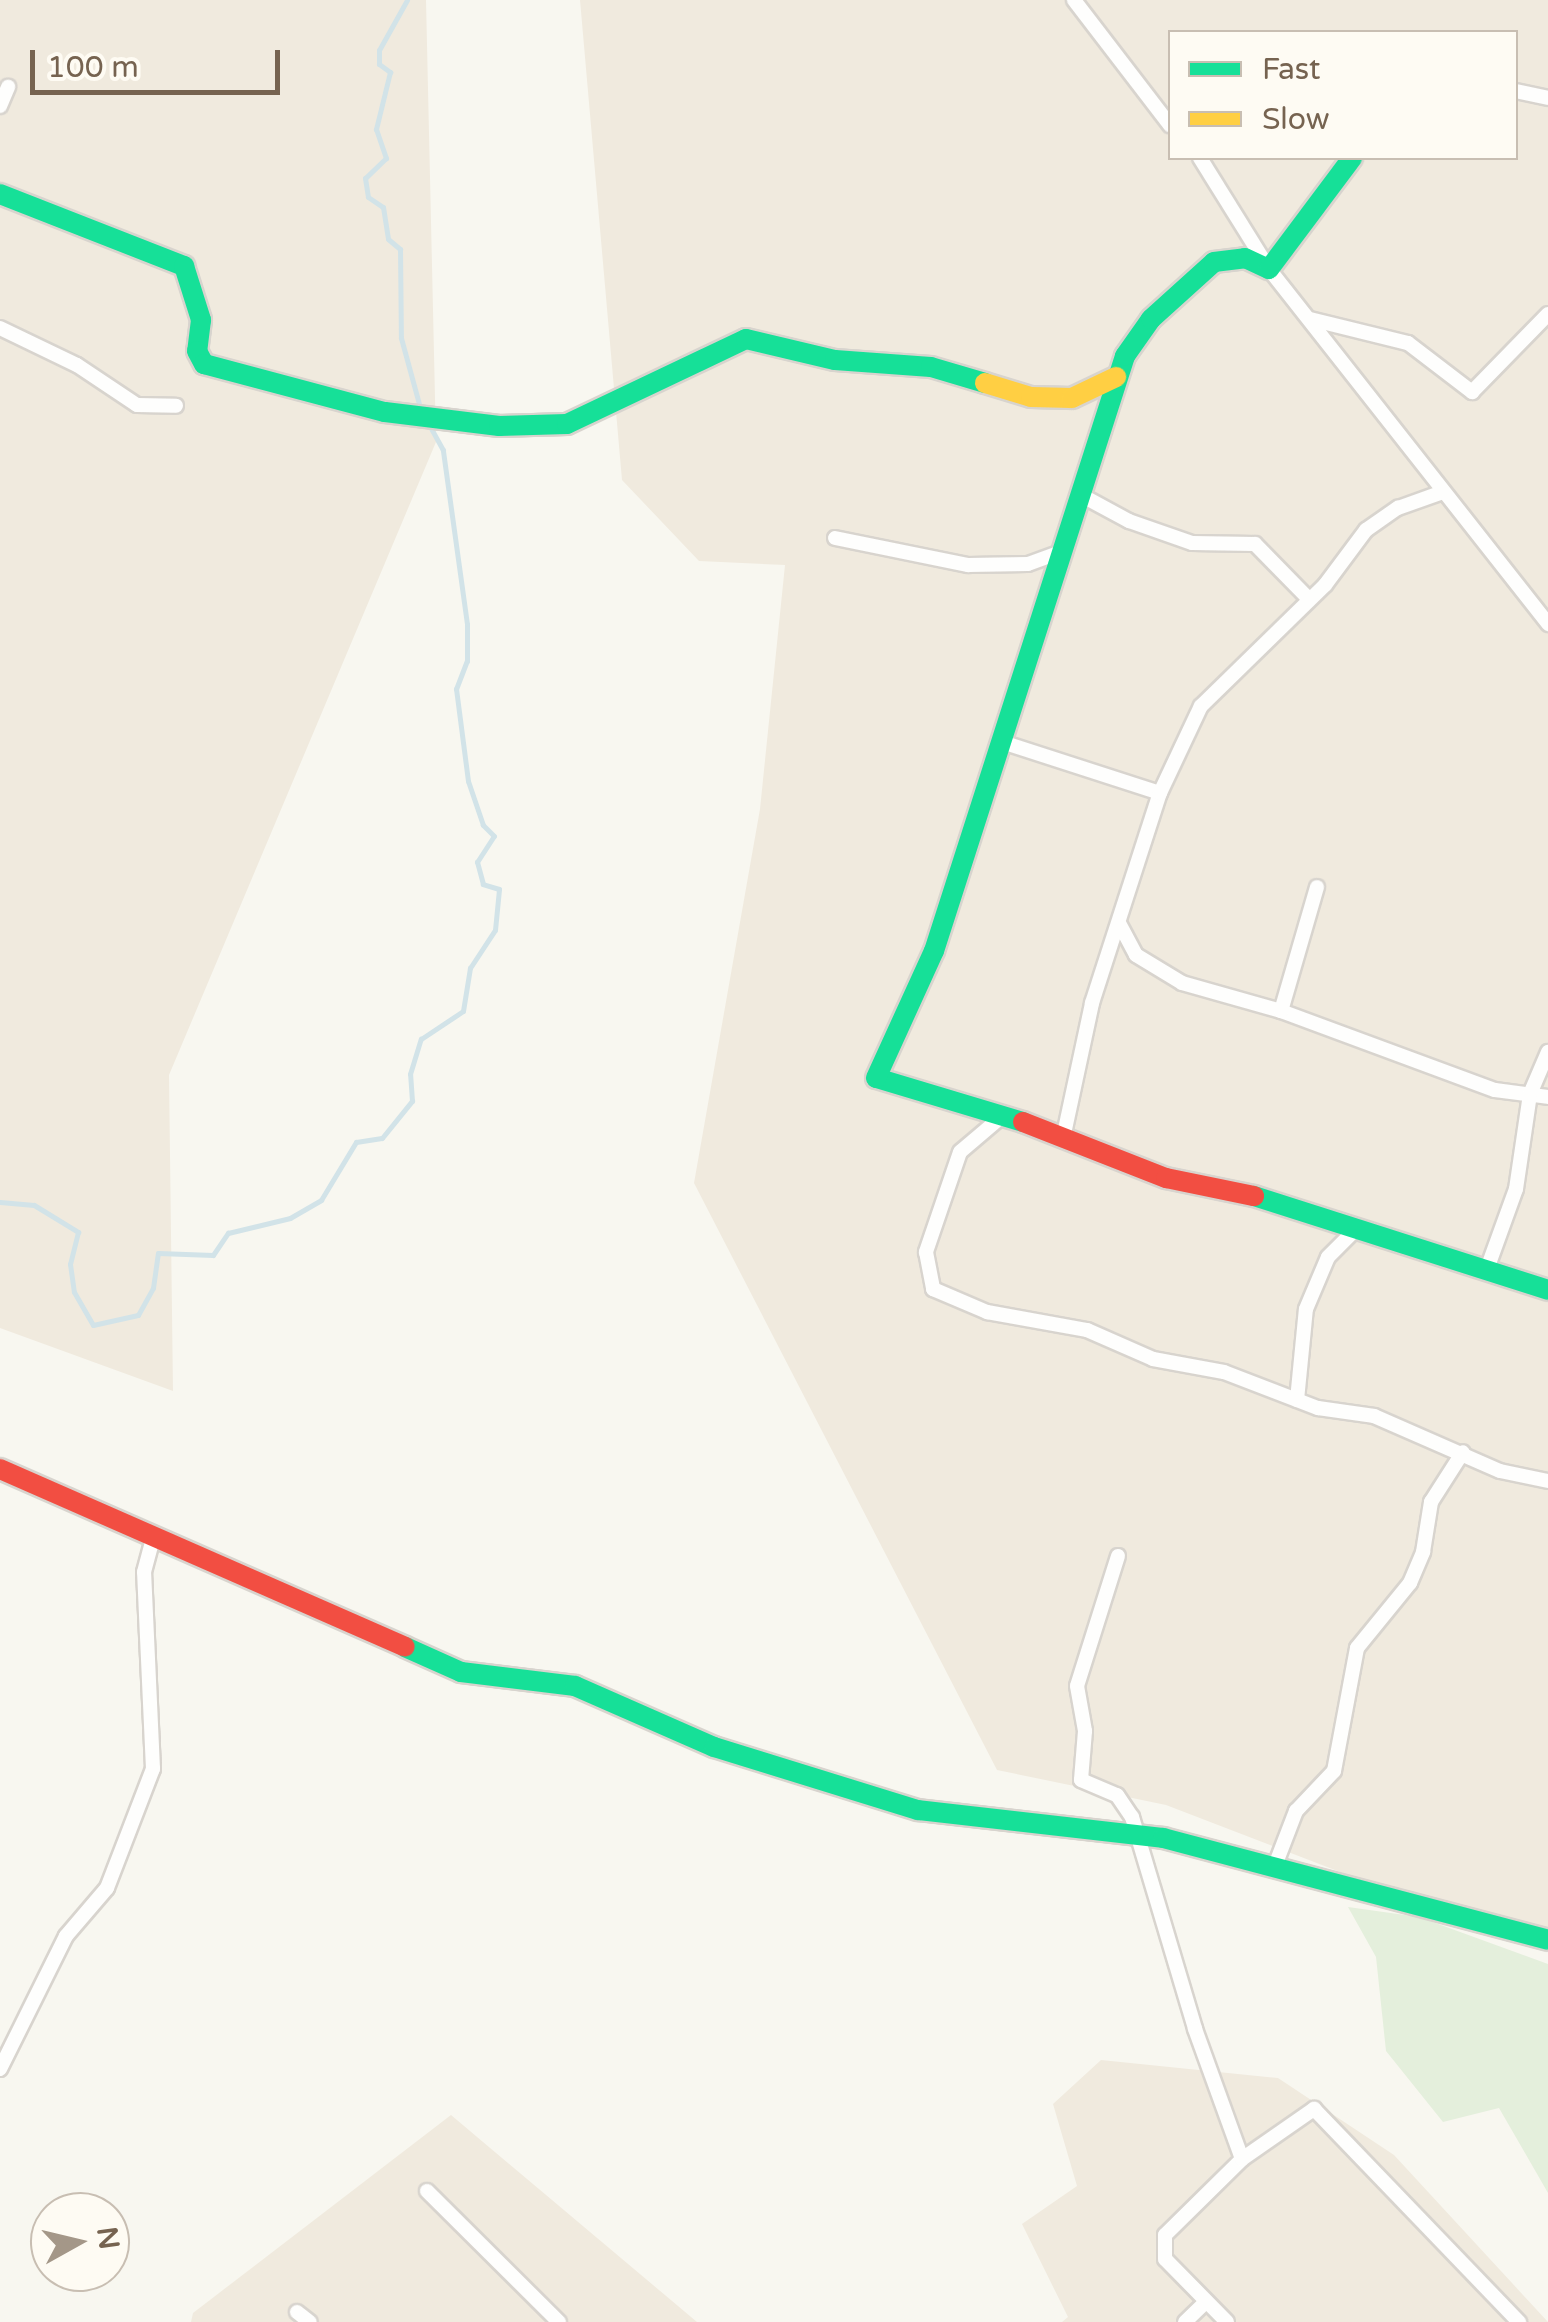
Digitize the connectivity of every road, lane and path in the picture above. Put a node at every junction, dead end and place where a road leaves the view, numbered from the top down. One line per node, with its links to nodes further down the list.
1 (1074, 0): 6 (street)
2 (8, 88): 5 (street)
3 (1518, 92): 4 (street)
4 (1548, 98)
5 (0, 106)
6 (1168, 121)
7 (1201, 160): 10 (street)
8 (1350, 160): 10 (street)
9 (0, 194): 14 (street)
10 (1269, 268): 12 (street); 14 (street)
11 (1548, 314): 12 (street)
12 (1309, 318): 16 (street)
13 (0, 328): 15 (street)
14 (1116, 377): 17 (street)
15 (176, 406)
16 (1440, 493): 20 (street); 22 (street)
17 (1079, 494): 19 (street); 20 (street)
18 (836, 538): 19 (street)
19 (1062, 552): 24 (street)
20 (1306, 596): 25 (street)
21 (1548, 599): 22 (street)
22 (1536, 610): 23 (street)
23 (1548, 624)
24 (999, 741): 25 (street); 32 (street)
25 (1160, 793): 27 (street)
26 (1316, 888): 28 (street)
27 (1118, 922): 28 (street); 33 (street)
28 (1281, 1011): 30 (street)
29 (1548, 1052): 30 (street)
30 (1530, 1094): 31 (street); 35 (street)
31 (1548, 1097)
32 (1000, 1118): 33 (street); 37 (street)
33 (1064, 1134): 34 (street)
34 (1354, 1231): 35 (street); 37 (street)
35 (1487, 1270): 36 (street)
36 (1548, 1290)
37 (1297, 1400): 38 (street)
38 (1463, 1452): 40 (street); 44 (street)
39 (0, 1469): 41 (street)
40 (1548, 1481)
41 (154, 1535): 43 (street); 46 (street)
42 (1118, 1556): 43 (street)
43 (1139, 1834): 44 (street); 47 (street)
44 (1276, 1863): 45 (street)
45 (1548, 1940)
46 (0, 2069)
47 (1242, 2159): 49 (street); 53 (street)
48 (428, 2191): 50 (street)
49 (1205, 2303): 51 (street); 52 (street)
50 (559, 2322)
51 (1185, 2322)
52 (1227, 2322)
53 (1519, 2322)

